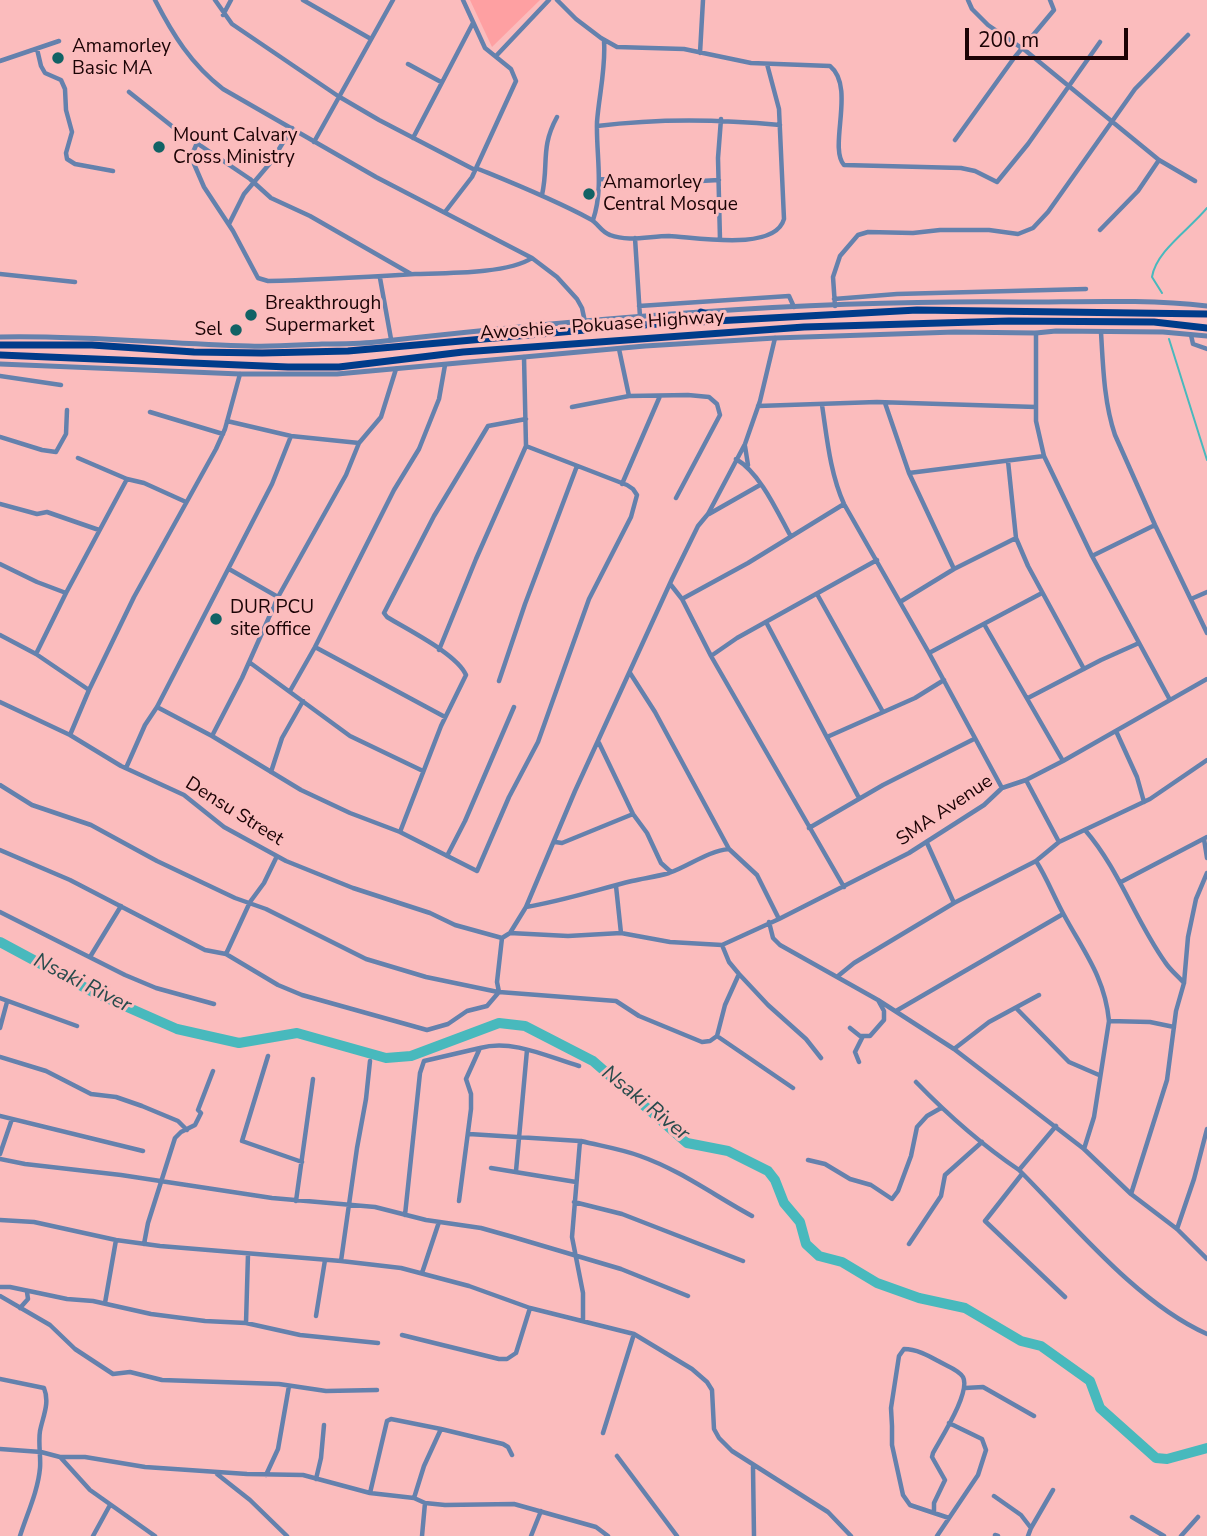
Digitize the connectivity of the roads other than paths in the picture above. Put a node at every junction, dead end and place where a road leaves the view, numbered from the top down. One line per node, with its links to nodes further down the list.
1 (155, 0): 35 (street)
2 (215, 0): 12 (street)
3 (231, 0): 12 (street)
4 (303, 0): 15 (street)
5 (393, 0): 15 (street)
6 (463, 0): 13 (street)
7 (549, 0): 22 (street)
8 (557, 0): 16 (street)
9 (703, 0): 21 (street)
10 (968, 0): 19 (street)
11 (1050, 0): 19 (street)
12 (223, 15): 29 (street)
13 (473, 23): 22 (street); 26 (street)
14 (1188, 35): 32 (street)
15 (371, 39): 29 (street)
16 (604, 40): 21 (street); 34 (street)
17 (59, 41): 20 (street)
18 (1100, 42): 27 (street)
19 (1022, 49): 27 (street); 37 (street)
20 (37, 50): 23 (street); 42 (street)
21 (700, 52): 25 (street)
22 (496, 56): 41 (street)
23 (0, 61)
24 (408, 64): 26 (street)
25 (767, 64): 27 (street); 33 (street)
26 (441, 82): 36 (street)
27 (1069, 86): 32 (street)
28 (129, 92): 39 (street)
29 (338, 96): 36 (street); 38 (street)
30 (557, 117): 47 (street)
31 (721, 119): 33 (street); 34 (street); 44 (street)
32 (1112, 120): 40 (street); 62 (street)
33 (780, 125): 53 (street)
34 (597, 126): 43 (street)
35 (292, 128): 38 (street); 46 (street)
36 (413, 138): 41 (street)
37 (955, 140)
38 (314, 142): 48 (street)
39 (197, 143): 46 (street); 50 (street)
40 (1159, 160): 45 (street); 51 (street)
41 (476, 169): 47 (street); 48 (street)
42 (113, 171)
43 (599, 179): 44 (street); 49 (street)
44 (719, 180): 53 (street)
45 (1195, 181)
46 (254, 183): 50 (street); 56 (street)
47 (542, 195): 49 (street)
48 (445, 212): 54 (street)
49 (592, 220): 52 (street)
50 (229, 225): 57 (street)
51 (1101, 230)
52 (635, 238): 53 (street); 65 (street)
53 (720, 240)
54 (532, 258): 56 (street); 74 (street)
55 (0, 274): 58 (street)
56 (412, 274): 57 (street)
57 (380, 278): 83 (street)
58 (75, 282)
59 (1086, 289): 60 (street)
60 (925, 293): 61 (street); 63 (street)
61 (859, 297): 62 (street); 64 (street)
62 (834, 299): 66 (street)
63 (924, 302): 64 (street); 67 (street)
64 (859, 305): 66 (street)
65 (639, 306): 68 (street); 72 (street)
66 (835, 306): 68 (street)
67 (1207, 306)
68 (794, 307): 69 (street)
69 (701, 312): 72 (street); 73 (main road)
70 (893, 312): 71 (main road, Awoshie - Pokuase Highway); 73 (main road, Awoshie - Pokuase Highway); 75 (main road)
71 (1207, 314)
72 (640, 317): 74 (street)
73 (721, 320): 85 (main road, Awoshie - Pokuase Highway)
74 (585, 323): 83 (street)
75 (892, 324): 76 (main road, Awoshie - Pokuase Highway); 90 (main road, Awoshie - Pokuase Highway)
76 (1207, 328)
77 (1101, 332): 78 (street); 79 (street); 129 (street)
78 (1036, 333): 82 (street); 103 (street)
79 (1191, 335): 80 (street); 87 (street)
80 (1207, 336)
81 (0, 337): 83 (street)
82 (775, 338): 86 (street); 100 (street)
83 (391, 339)
84 (0, 345): 85 (main road, Awoshie - Pokuase Highway)
85 (120, 347): 90 (main road)
86 (619, 349): 89 (street); 97 (street)
87 (1207, 349)
88 (0, 355): 90 (main road, Awoshie - Pokuase Highway)
89 (524, 357): 92 (street); 106 (street)
90 (121, 359)
91 (0, 364): 94 (street)
92 (445, 365): 93 (street); 152 (street)
93 (396, 369): 94 (street); 111 (street)
94 (240, 374): 107 (street)
95 (0, 376): 96 (street)
96 (61, 385)
97 (629, 396): 98 (street); 102 (street)
98 (660, 396): 122 (street); 124 (street)
99 (885, 402): 101 (street); 103 (street); 120 (street)
100 (758, 405): 101 (street); 112 (street)
101 (822, 405): 126 (street)
102 (572, 407)
103 (1036, 407): 114 (street)
104 (67, 411): 110 (street)
105 (150, 412): 108 (street)
106 (526, 419): 113 (street); 153 (street)
107 (227, 421): 108 (street); 109 (street)
108 (223, 434): 125 (street)
109 (291, 436): 111 (street); 136 (street)
110 (0, 437)
111 (359, 443): 143 (street)
112 (744, 444): 116 (street); 119 (street)
113 (526, 446): 118 (street); 153 (street)
114 (1044, 456): 117 (street); 133 (street)
115 (78, 458): 121 (street)
116 (736, 459): 119 (street); 128 (street)
117 (1008, 461): 120 (street); 132 (street)
118 (577, 466): 122 (street); 162 (street)
119 (748, 466): 123 (street)
120 (909, 473): 137 (street)
121 (127, 479): 125 (street); 130 (street)
122 (622, 484): 200 (street)
123 (760, 485): 128 (street); 131 (street)
124 (676, 498)
125 (186, 502): 163 (street)
126 (844, 504): 131 (street); 134 (street)
127 (0, 505): 130 (street)
128 (708, 514): 138 (street)
129 (1155, 526): 133 (street); 145 (street)
130 (99, 530): 140 (street)
131 (790, 535): 144 (street)
132 (1016, 538): 137 (street); 141 (street)
133 (1092, 556): 151 (street)
134 (877, 560): 142 (street); 146 (street)
135 (0, 565): 140 (street)
136 (229, 569): 143 (street); 169 (street)
137 (954, 569): 146 (street)
138 (671, 585): 144 (street); 159 (street)
139 (1207, 592): 145 (street)
140 (66, 593): 155 (street)
141 (1042, 593): 148 (street); 158 (street)
142 (817, 594): 147 (street); 171 (street)
143 (278, 597): 157 (street)
144 (682, 599): 156 (street)
145 (1191, 599): 149 (street)
146 (900, 602): 154 (street)
147 (766, 622): 156 (street); 176 (street)
148 (984, 624): 154 (street); 165 (street)
149 (1207, 633)
150 (0, 635): 155 (street)
151 (1139, 643): 158 (street); 166 (street)
152 (315, 647): 164 (street); 172 (street)
153 (439, 650): 172 (street)
154 (929, 653): 161 (street)
155 (36, 654): 163 (street)
156 (712, 656): 190 (street)
157 (249, 662): 164 (street); 175 (street)
158 (1084, 669): 165 (street)
159 (629, 673): 178 (street); 197 (street)
160 (1207, 679): 166 (street, SMA Avenue)
161 (944, 680): 171 (street); 177 (street)
162 (499, 681)
163 (89, 690): 174 (street)
164 (290, 691): 167 (street)
165 (1028, 698): 180 (street)
166 (1170, 700): 173 (street, SMA Avenue)
167 (303, 701): 182 (street); 183 (street)
168 (0, 702): 174 (street, Densu Street)
169 (157, 708): 175 (street); 181 (street)
170 (513, 708): 200 (street)
171 (883, 712): 176 (street)
172 (445, 717): 182 (street)
173 (1116, 731): 180 (street, SMA Avenue); 188 (street)
174 (69, 735): 181 (street, Densu Street)
175 (212, 736): 183 (street)
176 (827, 737): 187 (street)
177 (974, 739): 186 (street); 187 (street)
178 (599, 743): 189 (street); 194 (street)
179 (1207, 760): 188 (street)
180 (1063, 761): 184 (street, SMA Avenue)
181 (126, 768): 199 (street, Densu Street)
182 (423, 771): 192 (street)
183 (271, 772): 192 (street)
184 (1026, 780): 186 (street, SMA Avenue); 195 (street)
185 (0, 785): 208 (street)
186 (1002, 788): 196 (street, SMA Avenue)
187 (859, 798): 190 (street)
188 (1144, 802): 191 (street)
189 (633, 814): 194 (street); 203 (street)
190 (809, 828): 207 (street)
191 (1085, 830): 195 (street); 205 (street)
192 (400, 832): 200 (street)
193 (1205, 838): 201 (street); 205 (street)
194 (555, 842): 211 (street)
195 (1059, 842): 202 (street)
196 (927, 843): 207 (street, SMA Avenue); 209 (street)
197 (729, 849): 203 (street); 214 (street)
198 (0, 850): 210 (street)
199 (277, 856): 208 (street); 218 (street, Densu Street)
200 (447, 856)
201 (1207, 858)
202 (1037, 861): 209 (street); 213 (street)
203 (671, 872): 206 (street)
204 (1207, 873): 224 (street)
205 (1121, 882): 224 (street)
206 (616, 886): 211 (street); 217 (street)
207 (844, 887): 214 (street, SMA Avenue)
208 (250, 902): 220 (street); 225 (street)
209 (954, 903): 223 (street)
210 (121, 906): 220 (street); 221 (street)
211 (526, 907): 216 (street)
212 (0, 912): 221 (street)
213 (1063, 914): 232 (street); 233 (street)
214 (779, 919): 215 (street, SMA Avenue)
215 (769, 922): 219 (street, SMA Avenue); 223 (street)
216 (510, 933): 217 (street); 218 (street)
217 (621, 933): 219 (street)
218 (502, 938): 225 (street)
219 (722, 945): 222 (street)
220 (226, 954): 225 (street)
221 (90, 957): 230 (street)
222 (738, 974): 238 (street); 245 (street)
223 (838, 976): 228 (street)
224 (1184, 983): 235 (street)
225 (499, 992): 238 (street)
226 (1040, 995): 231 (street)
227 (0, 998): 229 (street)
228 (878, 1000): 232 (street); 239 (street)
229 (8, 1002): 234 (street); 236 (street)
230 (214, 1004)
231 (1016, 1008): 241 (street); 250 (street)
232 (896, 1011): 241 (street)
233 (1109, 1021): 235 (street); 250 (street)
234 (77, 1026)
235 (1174, 1027): 274 (street)
236 (0, 1028)
237 (850, 1028): 239 (street)
238 (716, 1036): 253 (street)
239 (863, 1037): 247 (street)
240 (480, 1048): 242 (street); 260 (street); 279 (street)
241 (954, 1049): 257 (street)
242 (527, 1050): 248 (street); 261 (street)
243 (268, 1056): 268 (street)
244 (0, 1057): 259 (street)
245 (821, 1058)
246 (370, 1061): 278 (street)
247 (859, 1062)
248 (579, 1066)
249 (213, 1071): 259 (street)
250 (1099, 1075): 264 (street)
251 (313, 1079): 268 (street)
252 (916, 1082): 254 (street)
253 (793, 1088)
254 (941, 1107): 262 (street); 267 (street)
255 (0, 1116): 256 (street)
256 (12, 1119): 265 (street); 266 (street)
257 (1056, 1126): 264 (street); 271 (street)
258 (1207, 1129): 283 (street)
259 (187, 1130): 272 (street)
260 (469, 1134): 261 (street); 276 (street)
261 (519, 1138): 263 (street); 270 (street)
262 (982, 1142): 271 (street); 286 (street)
263 (579, 1145): 273 (street); 280 (street)
264 (1084, 1149): 274 (street)
265 (143, 1150)
266 (0, 1157): 272 (street)
267 (808, 1160)
268 (302, 1162): 275 (street)
269 (491, 1168): 270 (street)
270 (516, 1171): 273 (street)
271 (1020, 1172): 298 (street); 306 (street)
272 (163, 1181): 275 (street); 285 (street)
273 (576, 1182): 277 (street)
274 (1131, 1194): 283 (street)
275 (296, 1201): 278 (street)
276 (459, 1201)
277 (574, 1202): 288 (street); 292 (street)
278 (349, 1203): 279 (street); 291 (street)
279 (405, 1215): 282 (street)
280 (752, 1216)
281 (0, 1220): 284 (street)
282 (439, 1222): 288 (street); 293 (street)
283 (1177, 1229): 289 (street)
284 (116, 1240): 285 (street); 299 (street)
285 (144, 1244): 287 (street)
286 (909, 1244)
287 (248, 1254): 290 (street); 304 (street)
288 (574, 1256): 297 (street); 303 (street)
289 (1207, 1259)
290 (325, 1261): 291 (street); 302 (street)
291 (341, 1261): 293 (street)
292 (743, 1261)
293 (422, 1273): 301 (street)
294 (0, 1287): 295 (street)
295 (27, 1292): 299 (street); 300 (street)
296 (0, 1296): 300 (street)
297 (688, 1296)
298 (1065, 1297)
299 (105, 1303): 304 (street)
300 (20, 1308): 310 (street)
301 (530, 1308): 303 (street); 307 (street)
302 (317, 1316)
303 (583, 1321): 305 (street)
304 (246, 1323): 308 (street)
305 (634, 1334): 317 (street); 323 (street)
306 (1207, 1334)
307 (402, 1335)
308 (378, 1343)
309 (0, 1379): 319 (street)
310 (289, 1386): 312 (street); 325 (street)
311 (965, 1388): 313 (street); 314 (street); 334 (street)
312 (377, 1390)
313 (1034, 1416)
314 (949, 1423): 334 (street); 337 (street)
315 (324, 1425): 326 (street)
316 (441, 1429): 320 (street); 328 (street); 330 (street)
317 (603, 1433)
318 (0, 1449): 319 (street)
319 (41, 1452): 322 (street); 339 (street)
320 (512, 1455)
321 (617, 1456): 346 (street)
322 (60, 1457): 324 (street); 332 (street)
323 (753, 1466): 347 (street); 348 (street)
324 (215, 1472): 325 (street); 342 (street)
325 (266, 1475): 326 (street)
326 (316, 1479): 328 (street)
327 (1053, 1490): 338 (street)
328 (370, 1493): 330 (street)
329 (994, 1496): 338 (street)
330 (414, 1497): 331 (street)
331 (425, 1503): 333 (street); 343 (street)
332 (110, 1505): 340 (street); 341 (street)
333 (541, 1511): 344 (street); 345 (street)
334 (934, 1513): 337 (street)
335 (1132, 1517): 351 (street)
336 (1198, 1517): 352 (street)
337 (949, 1518): 349 (street)
338 (1031, 1528): 350 (street)
339 (20, 1536)
340 (93, 1536)
341 (155, 1536)
342 (287, 1536)
343 (422, 1536)
344 (531, 1536)
345 (608, 1536)
346 (677, 1536)
347 (754, 1536)
348 (851, 1536)
349 (937, 1536)
350 (1028, 1536)
351 (1164, 1536)
352 (1181, 1536)

